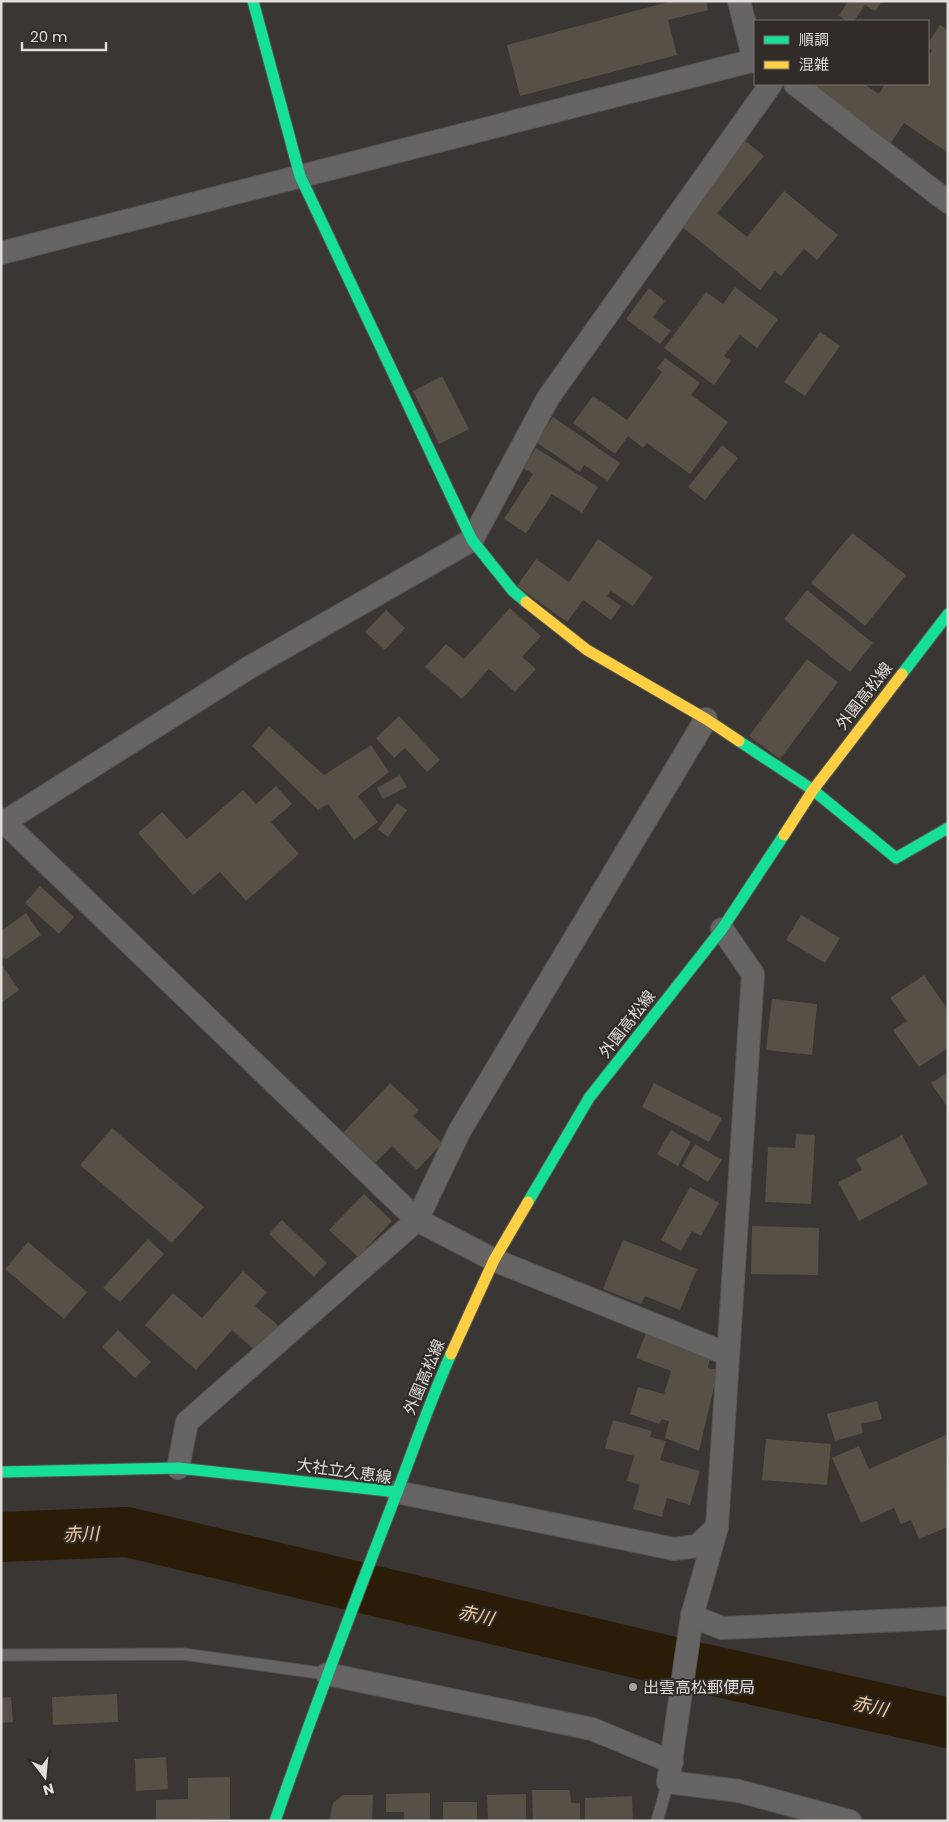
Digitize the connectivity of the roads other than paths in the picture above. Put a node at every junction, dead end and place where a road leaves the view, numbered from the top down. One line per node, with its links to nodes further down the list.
1 (253, 1): 7 (main road)
2 (739, 1): 3 (street)
3 (754, 56)
4 (754, 60): 7 (street)
5 (770, 85): 10 (street)
6 (795, 85): 8 (street)
7 (300, 176): 9 (street); 10 (main road)
8 (948, 202)
9 (1, 253)
10 (472, 540): 12 (main road); 14 (street)
11 (948, 614): 13 (main road, 外園高松線)
12 (706, 719): 13 (main road); 17 (street)
13 (812, 790): 15 (main road); 16 (main road, 外園高松線)
14 (2, 822): 17 (street)
15 (948, 828)
16 (722, 929): 18 (main road, 外園高松線); 19 (street)
17 (417, 1220): 18 (street); 20 (street)
18 (494, 1260): 19 (street); 22 (main road, 外園高松線)
19 (727, 1354): 23 (street)
20 (178, 1468): 21 (main road, 大社立久恵線); 22 (main road, 大社立久恵線)
21 (1, 1472)
22 (397, 1492): 23 (street); 27 (main road, 大社立久恵線)
23 (717, 1527): 24 (street)
24 (692, 1616): 25 (street); 28 (street)
25 (948, 1618)
26 (1, 1655): 27 (lane)
27 (327, 1674): 28 (street); 29 (main road, 大社立久恵線)
28 (670, 1772): 30 (lane); 31 (street)
29 (275, 1821)
30 (656, 1821)
31 (850, 1821)

